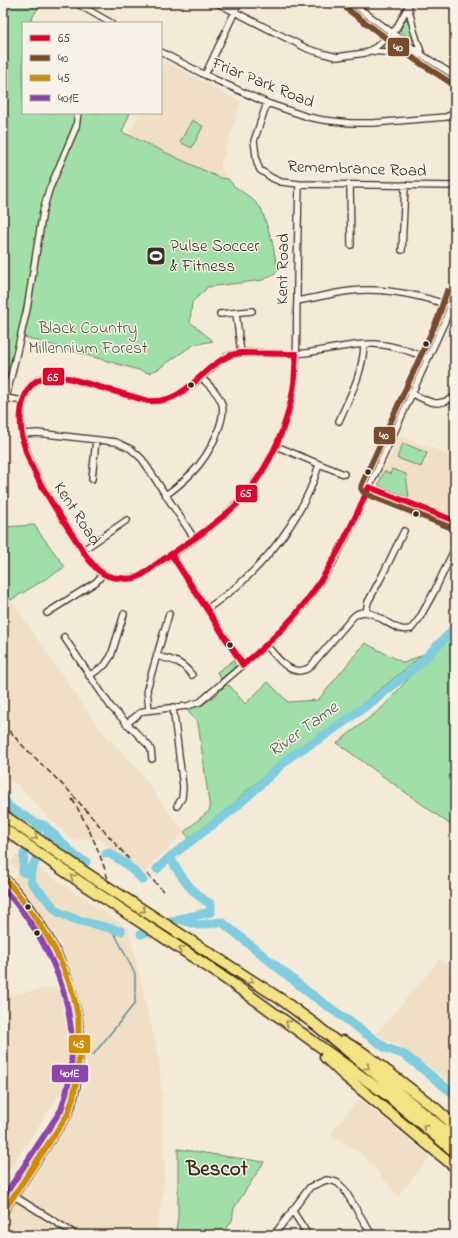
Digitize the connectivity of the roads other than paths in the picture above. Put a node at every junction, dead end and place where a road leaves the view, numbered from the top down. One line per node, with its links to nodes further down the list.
1 (76, 3): 7 (street)
2 (218, 3): 6 (street)
3 (239, 3): 6 (street)
4 (352, 3): 8 (street)
5 (409, 5): 8 (street); 11 (street)
6 (235, 12): 9 (street); 12 (street)
7 (109, 22)
8 (392, 32): 9 (street); 11 (street)
9 (371, 51): 11 (street)
10 (162, 53): 12 (street, Friar Park Road)
11 (422, 55): 13 (street)
12 (205, 75): 14 (street, Friar Park Road)
13 (455, 76)
14 (267, 103): 15 (street, Friar Park Road); 17 (street, Remembrance Road)
15 (455, 113)
16 (78, 114): 37 (street)
17 (299, 184): 18 (street, Remembrance Road); 24 (street, Kent Road)
18 (350, 185): 19 (street, Remembrance Road); 21 (street)
19 (405, 185): 20 (street, Remembrance Road); 22 (street)
20 (455, 186)
21 (351, 245)
22 (402, 250)
23 (455, 294): 25 (street)
24 (297, 301): 25 (street); 33 (street, Kent Road)
25 (451, 306): 27 (street)
26 (252, 311): 28 (street)
27 (448, 312): 30 (street); 34 (street)
28 (236, 313): 29 (street); 32 (street)
29 (220, 314)
30 (455, 314)
31 (364, 345): 33 (street); 34 (street); 41 (street)
32 (241, 353): 33 (street, Kent Road); 35 (street, Kent Road)
33 (296, 354): 44 (street, Kent Road)
34 (427, 358): 36 (street)
35 (201, 377): 39 (street, Kent Road); 49 (street)
36 (411, 393): 38 (street); 48 (street)
37 (6, 398): 39 (street); 40 (street)
38 (455, 398)
39 (23, 401): 42 (street, Kent Road)
40 (3, 407)
41 (339, 421)
42 (23, 434): 43 (street); 55 (street, Kent Road)
43 (96, 440): 47 (street); 49 (street)
44 (276, 446): 45 (street); 53 (street, Kent Road)
45 (320, 464): 46 (street); 58 (street)
46 (344, 474)
47 (92, 479)
48 (369, 487): 51 (street); 64 (street)
49 (166, 495): 53 (street)
50 (127, 520): 55 (street)
51 (455, 521)
52 (404, 530): 59 (street)
53 (194, 538): 56 (street, Kent Road)
54 (455, 548): 59 (street)
55 (83, 550): 57 (street, Kent Road)
56 (171, 554): 57 (street, Kent Road); 58 (street)
57 (103, 574): 60 (street)
58 (207, 609): 66 (street)
59 (366, 612): 64 (street)
60 (47, 613)
61 (124, 614): 68 (street)
62 (169, 614): 65 (street)
63 (64, 637): 68 (street)
64 (266, 645): 66 (street)
65 (157, 656): 67 (street); 70 (street)
66 (243, 665): 69 (street)
67 (192, 675)
68 (89, 676): 71 (street)
69 (173, 707): 70 (street); 73 (street)
70 (149, 710): 71 (street)
71 (126, 724): 72 (street)
72 (152, 759)
73 (177, 806)
74 (3, 815): 77 (highway, one-way to 77)
75 (3, 828): 78 (highway, one-way to 75)
76 (3, 876): 83 (street)
77 (316, 1025): 79 (highway); 80 (highway, one-way to 80)
78 (311, 1040): 81 (highway, one-way to 78); 82 (highway)
79 (455, 1126)
80 (455, 1139)
81 (455, 1152)
82 (455, 1167)
83 (14, 1196): 85 (street); 86 (street)
84 (292, 1210): 87 (street); 88 (street); 89 (street)
85 (3, 1212)
86 (73, 1235)
87 (274, 1235)
88 (308, 1235)
89 (372, 1235)

